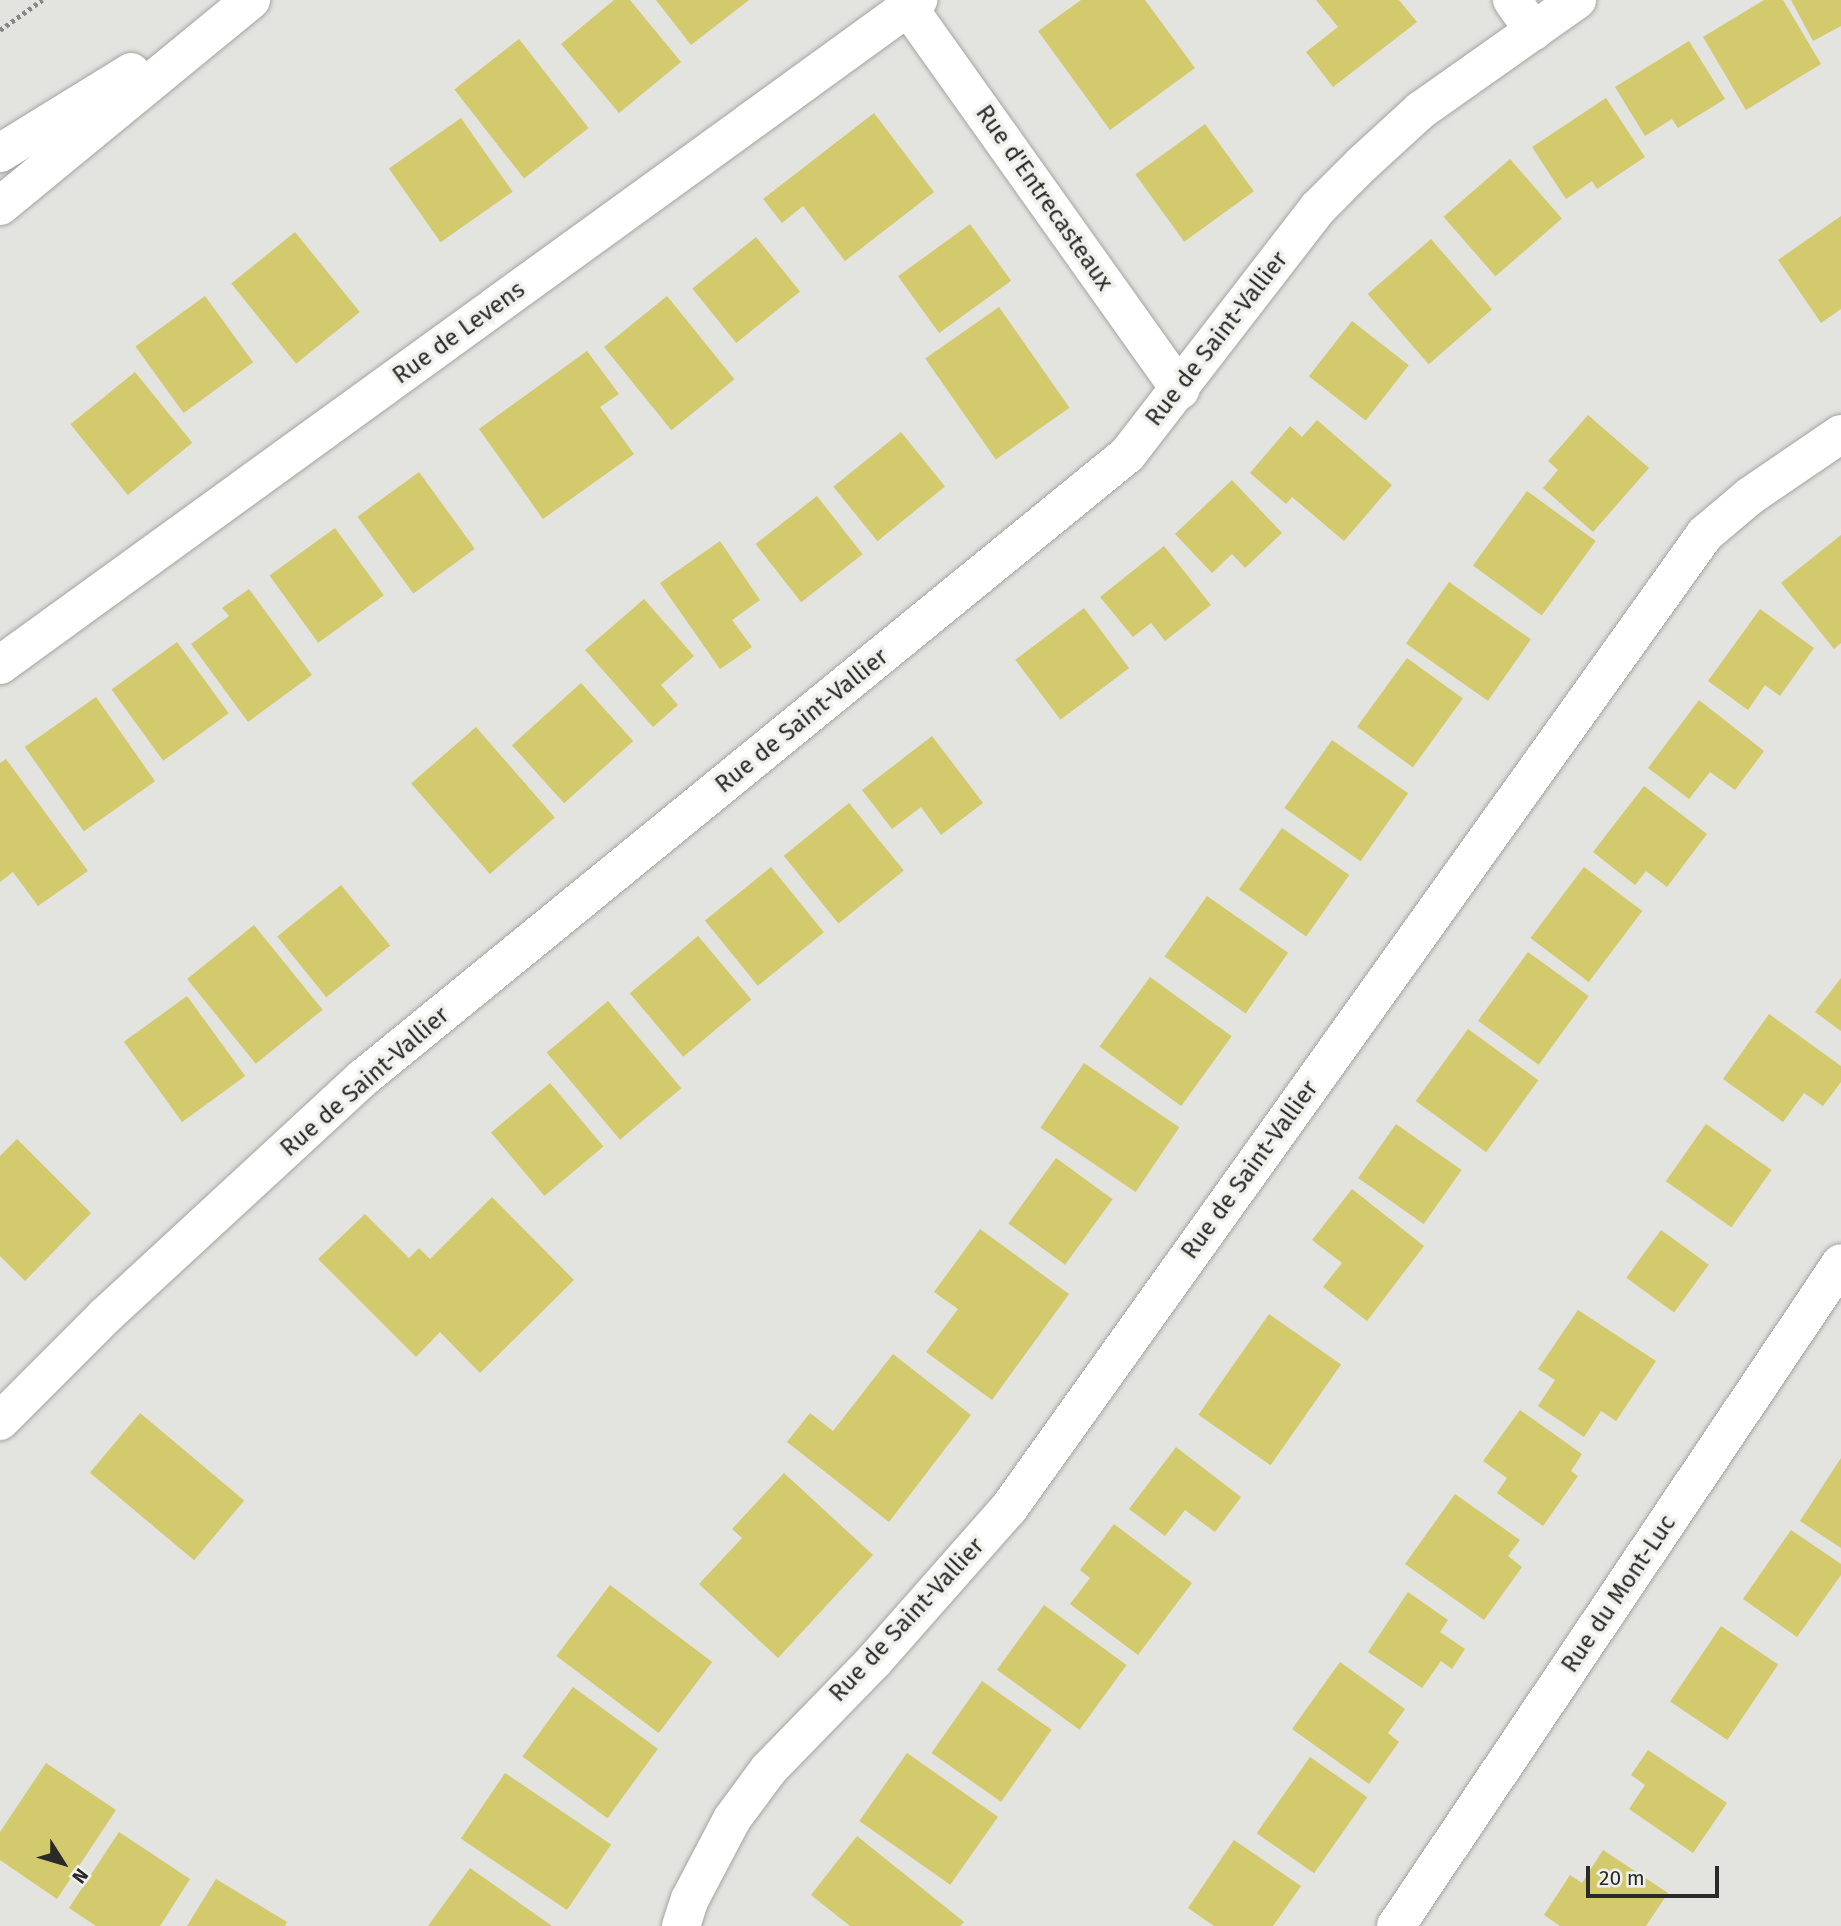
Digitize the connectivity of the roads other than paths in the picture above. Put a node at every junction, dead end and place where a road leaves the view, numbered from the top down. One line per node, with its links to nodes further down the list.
1 (250, 0): 6 (street); 7 (street)
2 (1512, 0): 5 (street)
3 (1577, 0): 5 (street, Rue de Saint-Vallier)
4 (913, 4): 8 (street, Rue d'Entrecasteaux); 10 (street, Rue de Levens)
5 (1534, 31): 8 (street, Rue de Saint-Vallier)
6 (0, 153)
7 (0, 206)
8 (1180, 390): 12 (street, Rue de Saint-Vallier)
9 (1841, 434): 13 (street, Rue de Saint-Vallier)
10 (0, 665)
11 (1841, 1263): 14 (street, Rue du Mont-Luc)
12 (0, 1421)
13 (681, 1926)
14 (1396, 1926)

